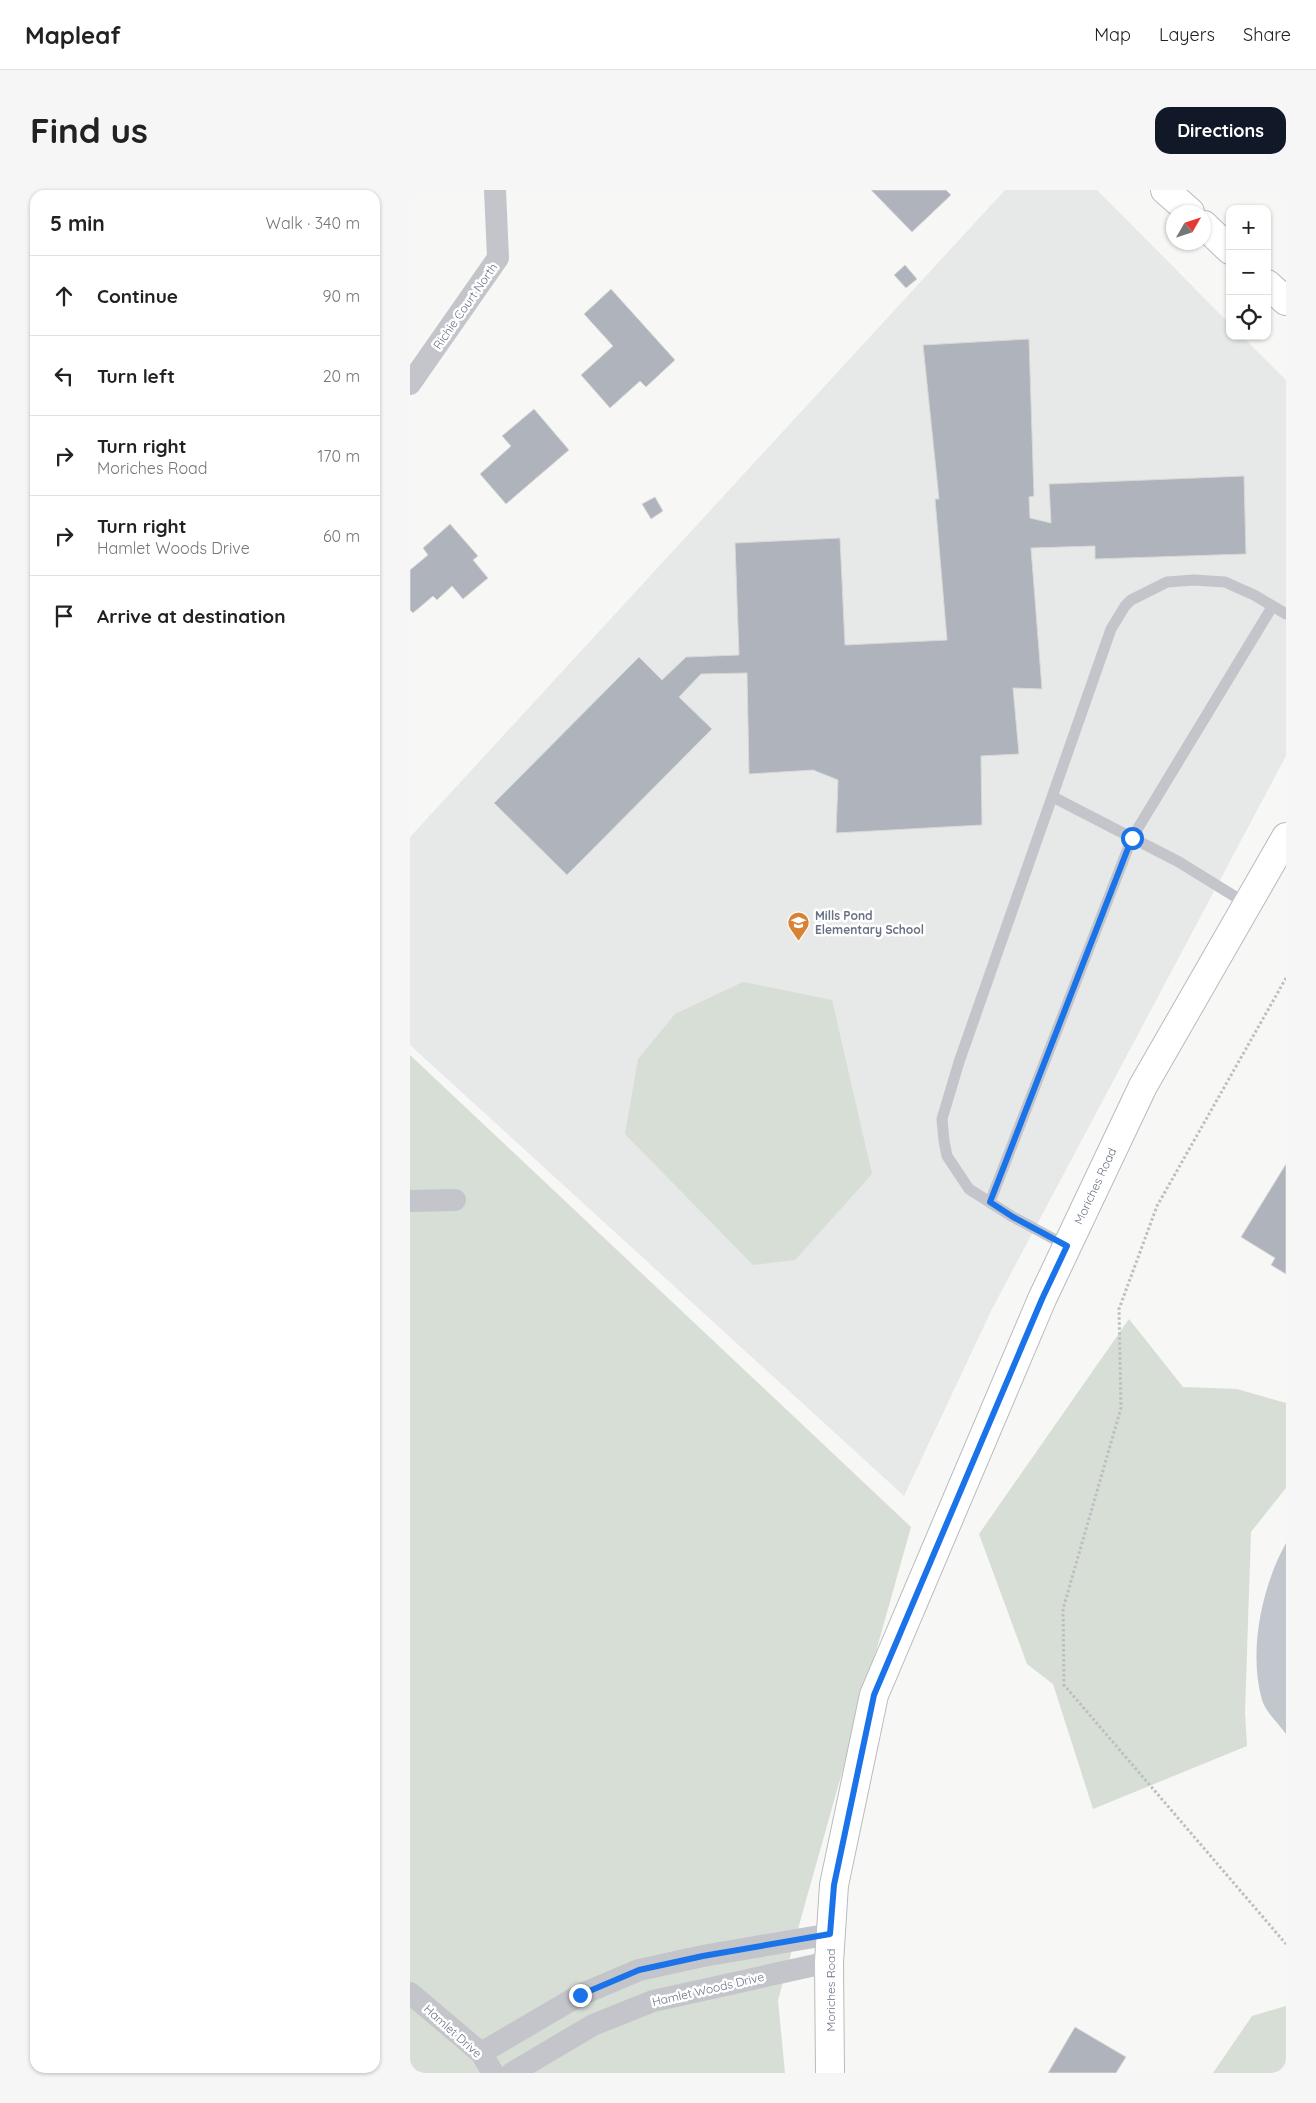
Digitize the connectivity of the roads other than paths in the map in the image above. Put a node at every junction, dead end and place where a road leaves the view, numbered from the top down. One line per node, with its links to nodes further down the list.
1 (495, 190): 8 (street, Richie Court North)
2 (1165, 190): 3 (main road)
3 (1182, 205)
4 (1211, 232): 5 (main road)
5 (1226, 246)
6 (1271, 288): 7 (main road)
7 (1286, 301)
8 (410, 384)
9 (1272, 606): 10 (lane); 11 (lane); 13 (lane)
10 (1286, 614)
11 (1053, 797): 13 (lane); 17 (lane)
12 (1286, 837): 14 (main road, Moriches Road)
13 (1132, 838): 14 (lane); 17 (lane)
14 (1247, 904): 18 (main road, Moriches Road)
15 (410, 1200): 16 (street)
16 (455, 1200)
17 (990, 1202): 18 (lane)
18 (1067, 1246): 19 (main road, Moriches Road)
19 (830, 1934): 20 (main road, Moriches Road); 22 (street)
20 (829, 1962): 24 (street, Hamlet Woods Drive); 25 (main road, Moriches Road)
21 (410, 1993): 22 (street, Hamlet Drive)
22 (481, 2054): 23 (street, Hamlet Drive)
23 (493, 2073)
24 (512, 2073)
25 (830, 2073)

